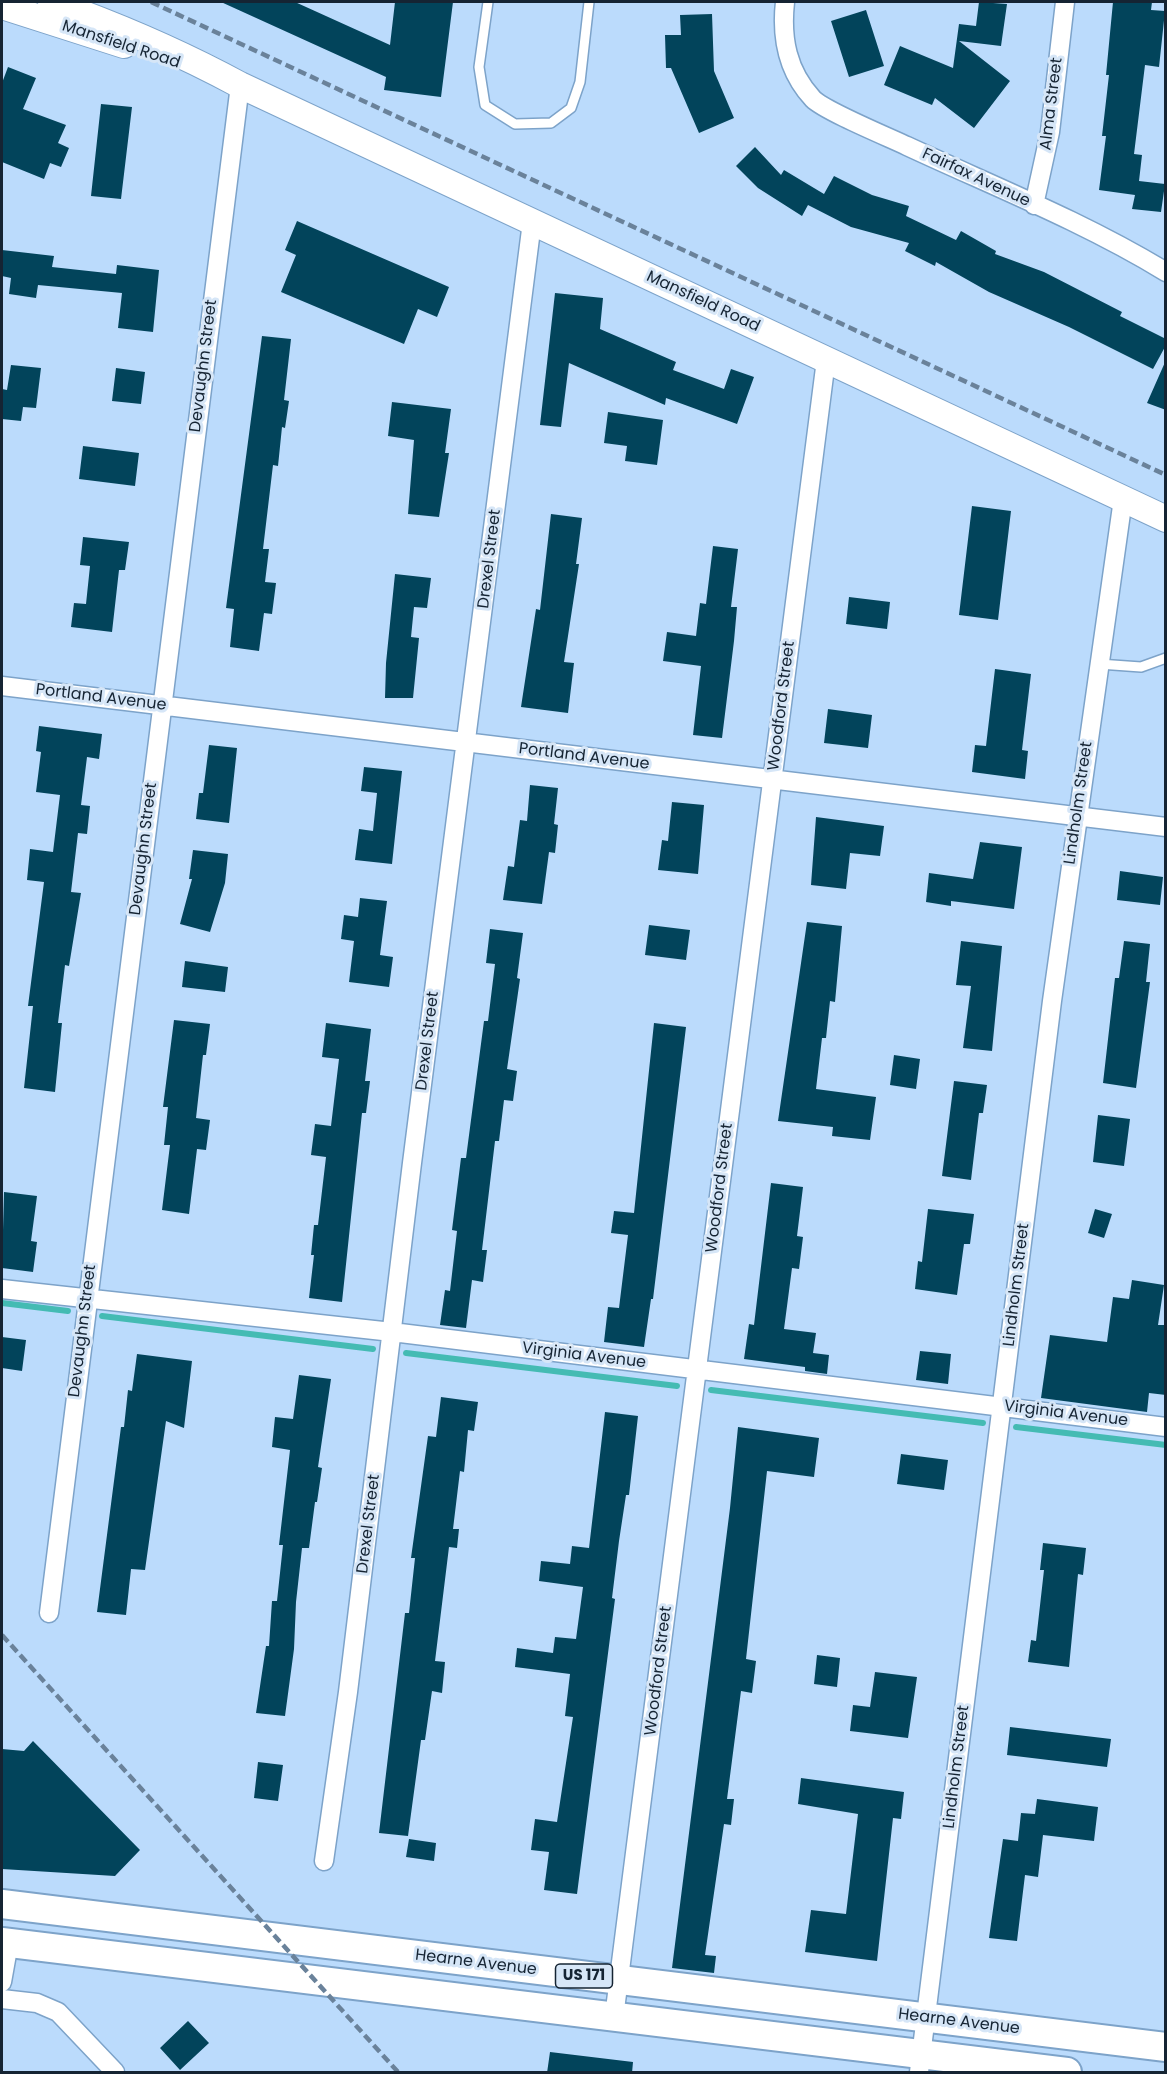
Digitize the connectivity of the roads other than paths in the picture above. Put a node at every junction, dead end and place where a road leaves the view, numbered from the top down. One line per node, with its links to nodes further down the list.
1 (51, 2): 7 (main road, Mansfield Road)
2 (488, 2): 3 (lane)
3 (589, 2)
4 (785, 2): 8 (street, Fairfax Avenue)
5 (1065, 2): 8 (street, Alma Street)
6 (2, 6): 7 (main road, Mansfield Road)
7 (240, 85): 9 (main road, Mansfield Road); 17 (street, Devaughn Street)
8 (1034, 205): 10 (street, Fairfax Avenue)
9 (532, 222): 11 (main road, Mansfield Road); 18 (street, Drexel Street)
10 (1166, 272)
11 (826, 360): 12 (main road, Mansfield Road); 19 (street, Woodford Street)
12 (1123, 499): 13 (main road, Mansfield Road); 15 (street, Lindholm Street)
13 (1166, 519)
14 (1166, 658): 15 (lane)
15 (1100, 664): 20 (street, Lindholm Street)
16 (2, 686): 17 (street, Portland Avenue)
17 (162, 705): 18 (street, Portland Avenue); 23 (street, Devaughn Street)
18 (467, 742): 19 (street, Portland Avenue); 24 (street, Drexel Street)
19 (772, 779): 20 (street, Portland Avenue); 25 (street, Woodford Street)
20 (1077, 816): 21 (street, Portland Avenue); 26 (street, Lindholm Street)
21 (1166, 827)
22 (2, 1289): 23 (street, Virginia Avenue)
23 (87, 1298): 24 (street, Virginia Avenue); 28 (street, Devaughn Street)
24 (392, 1332): 25 (street, Virginia Avenue); 29 (street, Drexel Street)
25 (696, 1371): 26 (street, Virginia Avenue); 32 (street, Woodford Street)
26 (1002, 1406): 27 (street, Virginia Avenue); 36 (street, Lindholm Street)
27 (1166, 1426)
28 (49, 1613)
29 (324, 1861)
30 (2, 1904): 32 (main road, Hearne Avenue / US 171)
31 (5, 1942): 33 (street); 35 (main road, US 171)
32 (619, 1980): 35 (street, Woodford Street); 36 (main road, Hearne Avenue / US 171)
33 (2, 1982)
34 (2, 1999): 39 (street)
35 (614, 2017): 38 (main road, US 171)
36 (926, 2018): 37 (main road, Hearne Avenue / US 171); 38 (street, Lindholm Street)
37 (1166, 2047)
38 (920, 2064): 40 (main road, US 171)
39 (115, 2073)
40 (1067, 2073)

